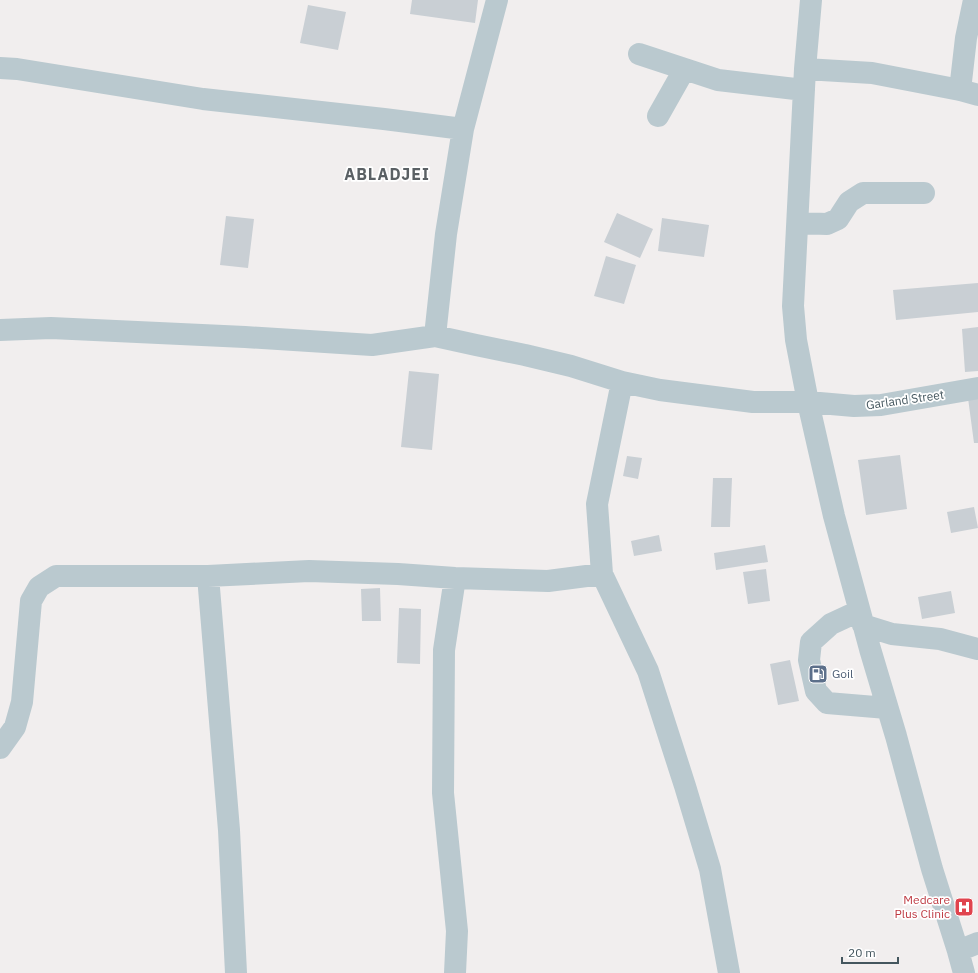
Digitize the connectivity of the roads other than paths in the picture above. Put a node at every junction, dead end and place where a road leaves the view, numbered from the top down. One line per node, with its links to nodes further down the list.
1 (497, 0): 10 (street)
2 (811, 0): 7 (street)
3 (974, 0): 8 (street)
4 (639, 54): 6 (street)
5 (0, 68): 10 (street)
6 (684, 70): 7 (street); 9 (street)
7 (805, 79): 8 (street); 12 (street)
8 (969, 92)
9 (658, 116)
10 (463, 129): 14 (street)
11 (924, 193): 12 (street)
12 (798, 223): 17 (street)
13 (0, 330): 14 (street)
14 (435, 336): 15 (street, Garland Street)
15 (622, 382): 17 (street, Garland Street); 18 (street)
16 (978, 388): 17 (street, Garland Street)
17 (808, 402): 21 (street)
18 (602, 574): 20 (street); 29 (street)
19 (208, 576): 20 (street); 24 (street); 27 (street)
20 (455, 578): 28 (street)
21 (861, 618): 22 (street); 23 (street); 23 (street)
22 (978, 649)
23 (887, 708): 26 (street)
24 (0, 748)
25 (978, 943): 26 (street)
26 (958, 951): 30 (street)
27 (236, 973)
28 (455, 973)
29 (729, 973)
30 (964, 973)

